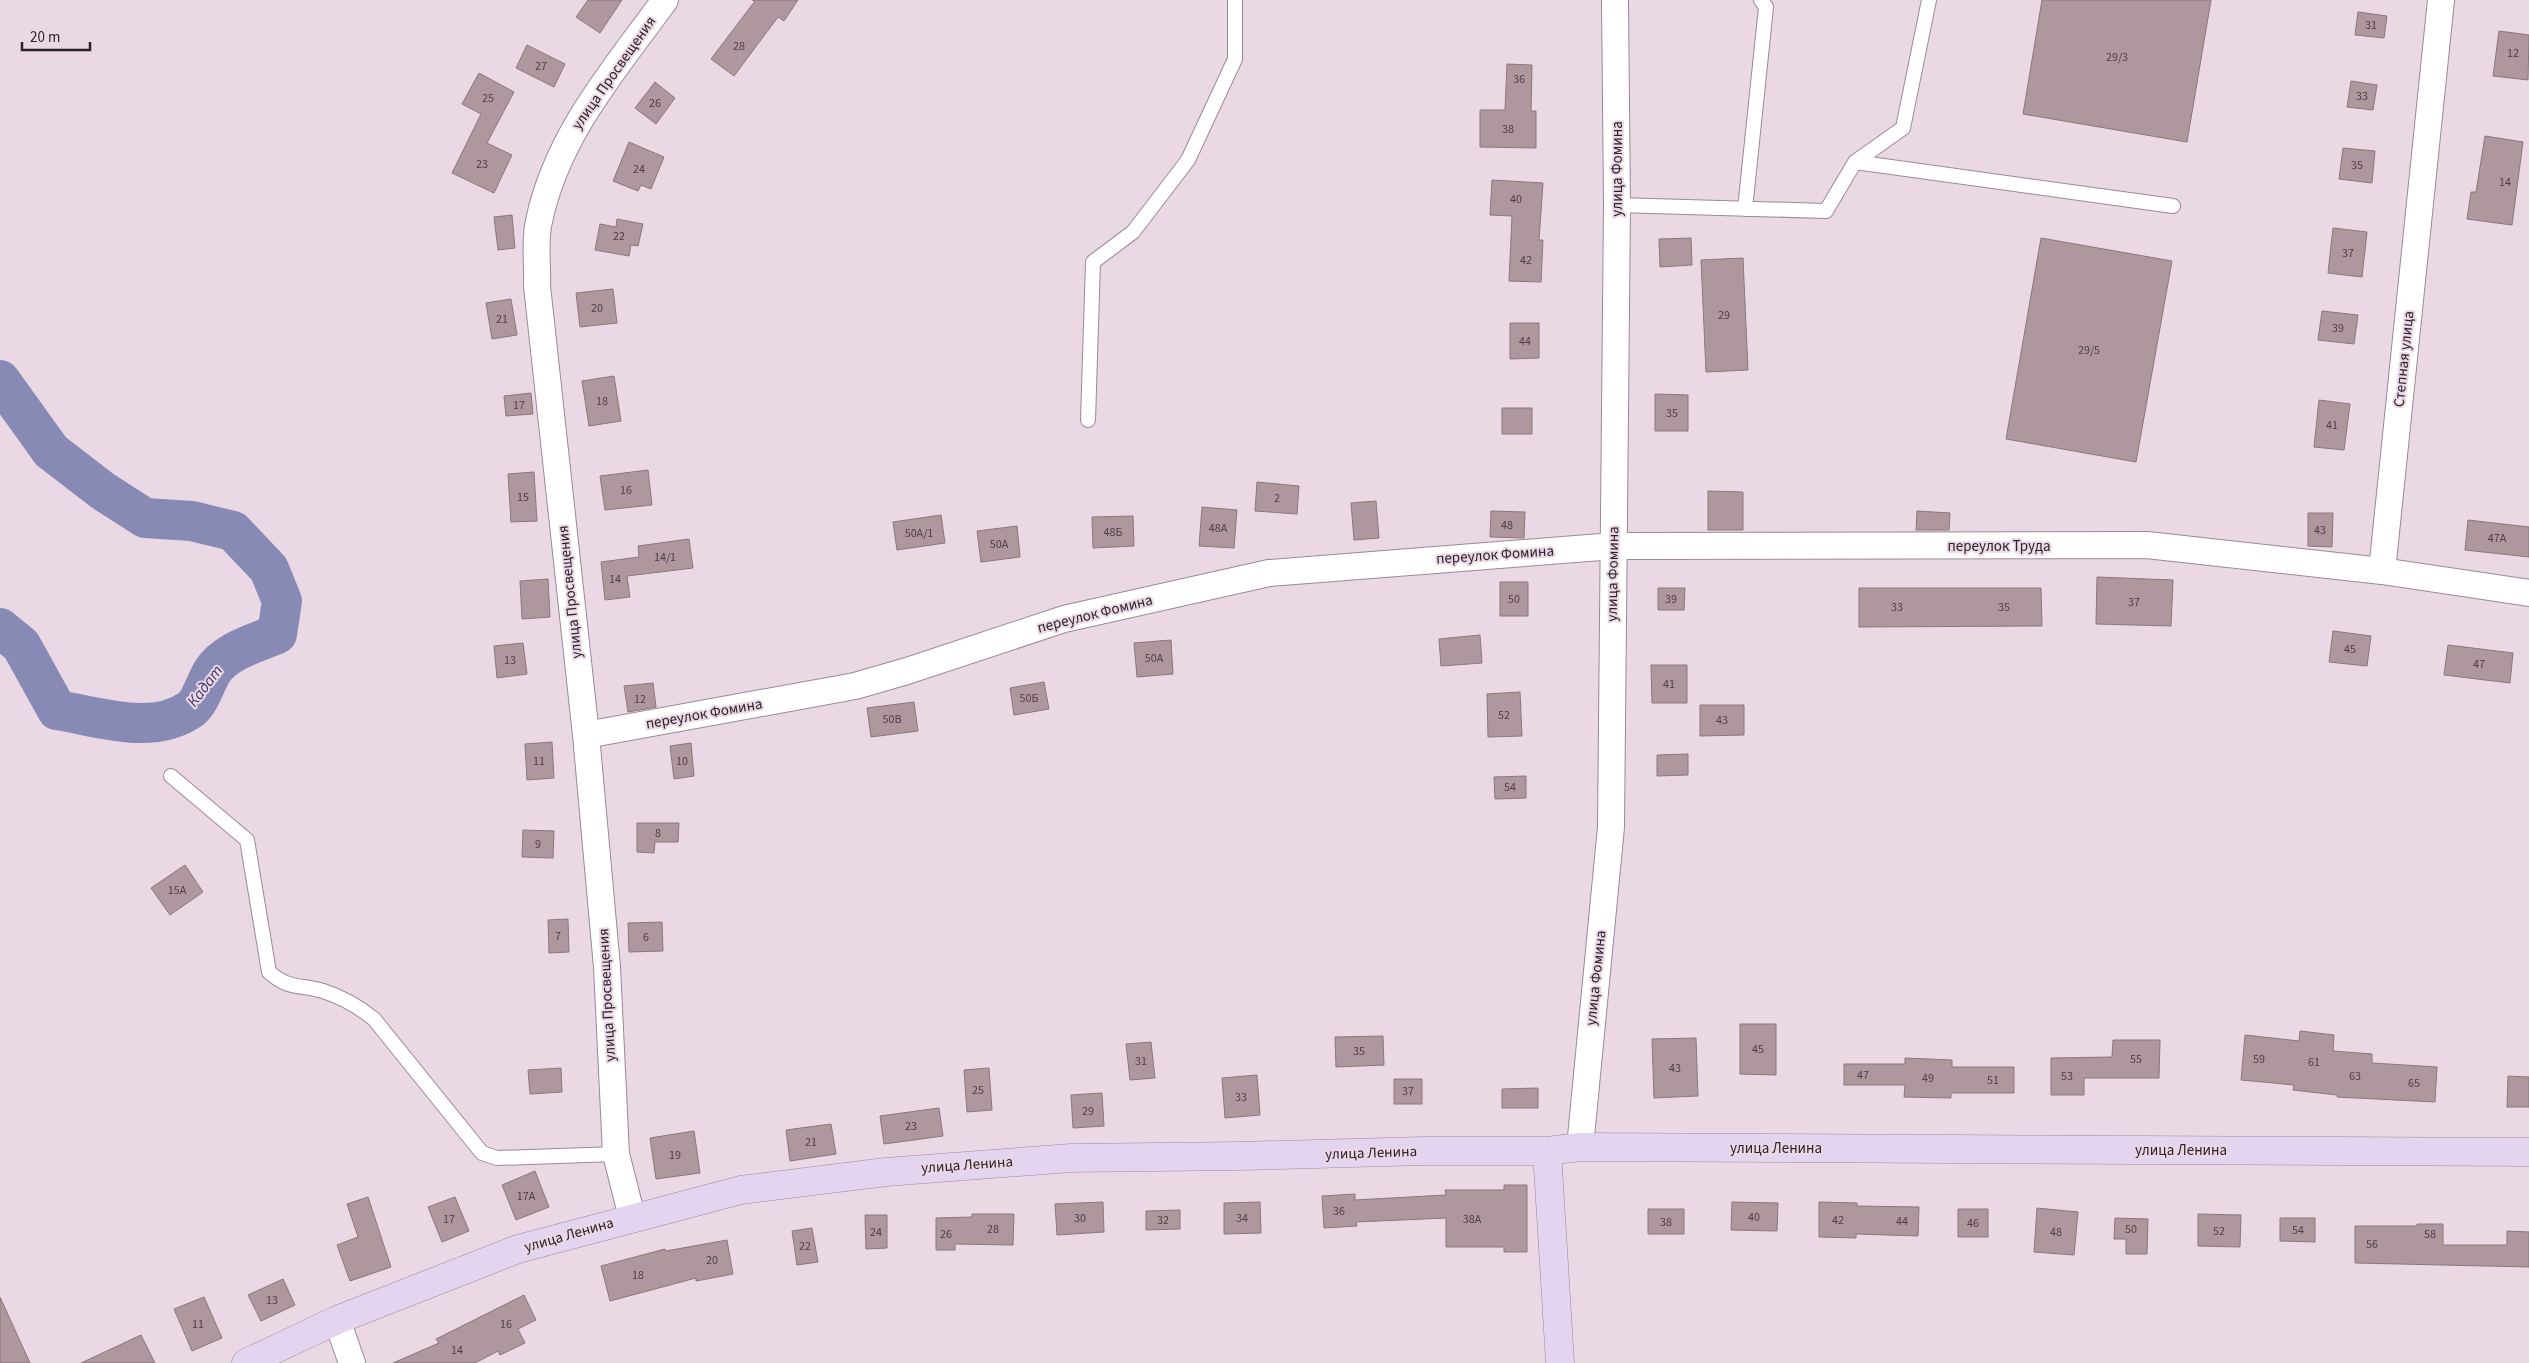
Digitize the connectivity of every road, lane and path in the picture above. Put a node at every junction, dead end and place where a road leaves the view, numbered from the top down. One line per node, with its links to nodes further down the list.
1 (665, 0): 15 (street, улица Просвещения)
2 (1235, 0): 11 (lane)
3 (1615, 0): 8 (street, улица Фомина)
4 (1761, 0): 10 (lane)
5 (1929, 0): 7 (lane)
6 (2441, 0): 13 (street, Степная улица)
7 (1855, 162): 9 (lane); 10 (lane)
8 (1617, 205): 10 (lane); 12 (street, улица Фомина)
9 (2173, 206)
10 (1745, 209)
11 (1088, 420)
12 (1614, 546): 13 (street, переулок Труда); 15 (street, переулок Фомина); 17 (street, улица Фомина)
13 (2382, 571): 14 (street)
14 (2529, 593)
15 (586, 735): 20 (street, улица Просвещения)
16 (171, 776): 20 (lane)
17 (1580, 1146): 18 (street, улица Ленина); 19 (street, улица Ленина)
18 (1547, 1152): 21 (street, улица Ленина); 25 (street)
19 (2529, 1152)
20 (616, 1154): 21 (street, улица Просвещения)
21 (632, 1218): 22 (street, улица Ленина)
22 (337, 1320): 23 (street, улица Ленина); 24 (street)
23 (246, 1363)
24 (352, 1363)
25 (1560, 1363)

